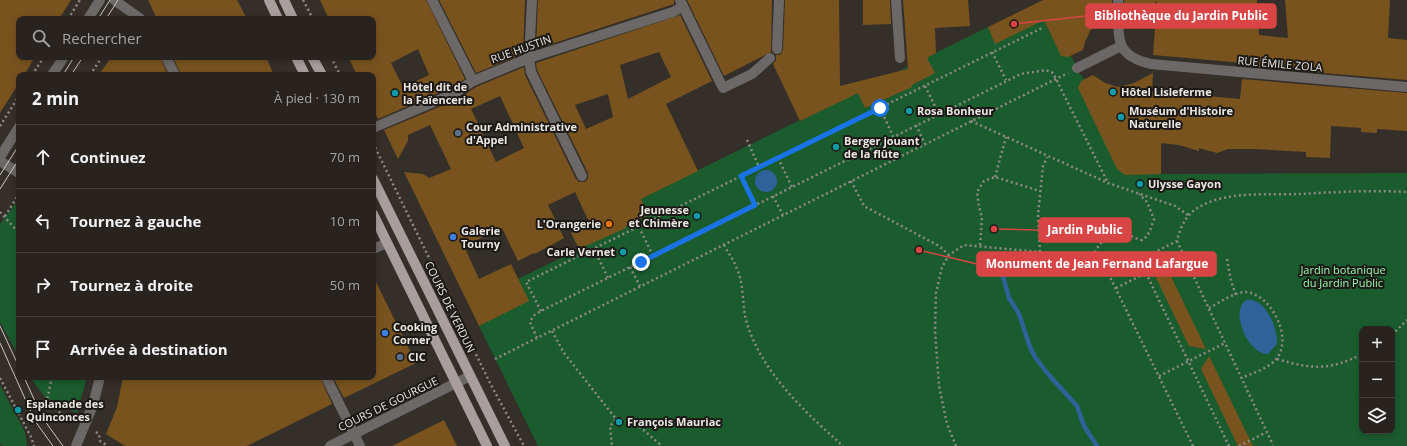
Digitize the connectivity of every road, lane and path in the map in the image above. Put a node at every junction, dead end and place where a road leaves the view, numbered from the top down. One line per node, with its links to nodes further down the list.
1 (80, 0): 13 (path)
2 (100, 0): 14 (street)
3 (114, 0): 15 (street)
4 (269, 0): 16 (main road)
5 (284, 0): 17 (main road)
6 (303, 0): 18 (path)
7 (432, 0): 43 (street)
8 (532, 0): 23 (street)
9 (779, 0): 21 (street)
10 (896, 0): 25 (street)
11 (1118, 0): 20 (street)
12 (681, 3): 23 (street, RUE HUSTIN); 24 (street)
13 (70, 16)
14 (90, 16)
15 (137, 16)
16 (277, 16)
17 (292, 16)
18 (311, 16)
19 (1042, 28): 22 (path)
20 (1120, 46): 33 (street); 45 (street, RUE ÉMILE ZOLA)
21 (777, 49)
22 (992, 52): 42 (path); 44 (path)
23 (529, 58): 43 (street, RUE HUSTIN); 65 (street)
24 (770, 58)
25 (900, 58)
26 (42, 60): 34 (path)
27 (62, 60): 35 (street)
28 (100, 60): 36 (path)
29 (168, 60): 37 (street)
30 (298, 60): 38 (main road)
31 (314, 60): 39 (main road)
32 (332, 60): 40 (path)
33 (1077, 68): 41 (path)
34 (34, 72)
35 (54, 72)
36 (92, 72)
37 (174, 72)
38 (304, 72)
39 (320, 72)
40 (338, 72)
41 (1056, 79): 42 (path); 49 (path); 69 (path)
42 (1006, 80): 48 (path)
43 (473, 81): 52 (street, RUE HUSTIN)
44 (925, 86): 47 (path); 48 (path)
45 (1407, 87)
46 (16, 101): 51 (path)
47 (880, 108): 54 (path); 61 (path)
48 (939, 114): 50 (path)
49 (971, 121): 55 (path); 57 (path)
50 (916, 125): 54 (path); 57 (path)
51 (0, 126)
52 (376, 127)
53 (16, 133): 59 (street)
54 (894, 136): 71 (path)
55 (1006, 138): 60 (path); 67 (path)
56 (746, 140): 63 (path)
57 (925, 144): 68 (path)
58 (376, 148): 134 (path)
59 (0, 157)
60 (1047, 157): 69 (path); 72 (path)
61 (778, 158): 63 (path); 71 (path)
62 (0, 161): 64 (street)
63 (760, 167): 66 (path)
64 (16, 171)
65 (582, 176)
66 (741, 176): 77 (path); 83 (path)
67 (995, 177): 72 (path); 88 (path)
68 (851, 181): 79 (path); 93 (path)
69 (1108, 183): 74 (path)
70 (376, 185): 115 (main road, COURS DE VERDUN)
71 (792, 187): 75 (path)
72 (1040, 191): 91 (path)
73 (1407, 192): 80 (path)
74 (1138, 193): 80 (path); 96 (path)
75 (773, 196): 77 (path); 79 (path)
76 (16, 199): 81 (path)
77 (755, 205): 94 (path)
78 (0, 212): 81 (path)
79 (783, 215): 87 (path)
80 (1188, 215): 85 (path)
81 (5, 216): 84 (path)
82 (376, 220): 86 (main road)
83 (639, 227): 90 (path); 94 (path)
84 (16, 229)
85 (1177, 241): 92 (path); 99 (path)
86 (387, 243): 89 (street); 122 (main road)
87 (724, 245): 101 (path); 137 (path)
88 (980, 245): 91 (path); 93 (path)
89 (376, 248)
90 (594, 249): 100 (path); 105 (path)
91 (1040, 252): 96 (path)
92 (1184, 254): 98 (path); 104 (path)
93 (949, 255): 138 (path)
94 (653, 256): 97 (path)
95 (1228, 259): 103 (path)
96 (1090, 261): 99 (path)
97 (630, 267): 100 (path); 101 (path)
98 (1146, 273): 102 (path); 114 (path)
99 (1109, 275): 102 (path)
100 (608, 278): 105 (path)
101 (640, 286): 107 (path)
102 (1116, 288): 116 (path)
103 (1236, 295): 104 (path); 112 (path)
104 (1209, 308): 110 (path)
105 (541, 311): 109 (path)
106 (1407, 320): 108 (path)
107 (552, 330): 109 (path); 123 (path)
108 (1395, 332)
109 (537, 338): 113 (path)
110 (1225, 343): 114 (path); 118 (path)
111 (1359, 356): 112 (path)
112 (1277, 358): 118 (path)
113 (495, 359)
114 (1188, 361): 116 (path); 140 (path)
115 (470, 376): 122 (street, COURS DE GOURGUE); 133 (main road, COURS DE VERDUN)
116 (1159, 376): 139 (path)
117 (0, 378): 128 (path)
118 (1241, 378): 125 (path)
119 (51, 380): 124 (path)
120 (99, 380): 124 (street)
121 (327, 380): 126 (street)
122 (456, 383): 126 (street, COURS DE GOURGUE); 132 (main road)
123 (616, 419): 135 (path); 136 (path)
124 (86, 426): 127 (street); 129 (path)
125 (1267, 432): 141 (path); 142 (path)
126 (354, 434): 130 (street, COURS DE GOURGUE); 131 (street)
127 (78, 445)
128 (34, 446)
129 (108, 446)
130 (330, 446)
131 (360, 446)
132 (488, 446)
133 (505, 446)
134 (524, 446)
135 (612, 446)
136 (662, 446)
137 (843, 446)
138 (956, 446)
139 (1193, 446)
140 (1229, 446)
141 (1239, 446)
142 (1273, 446)

